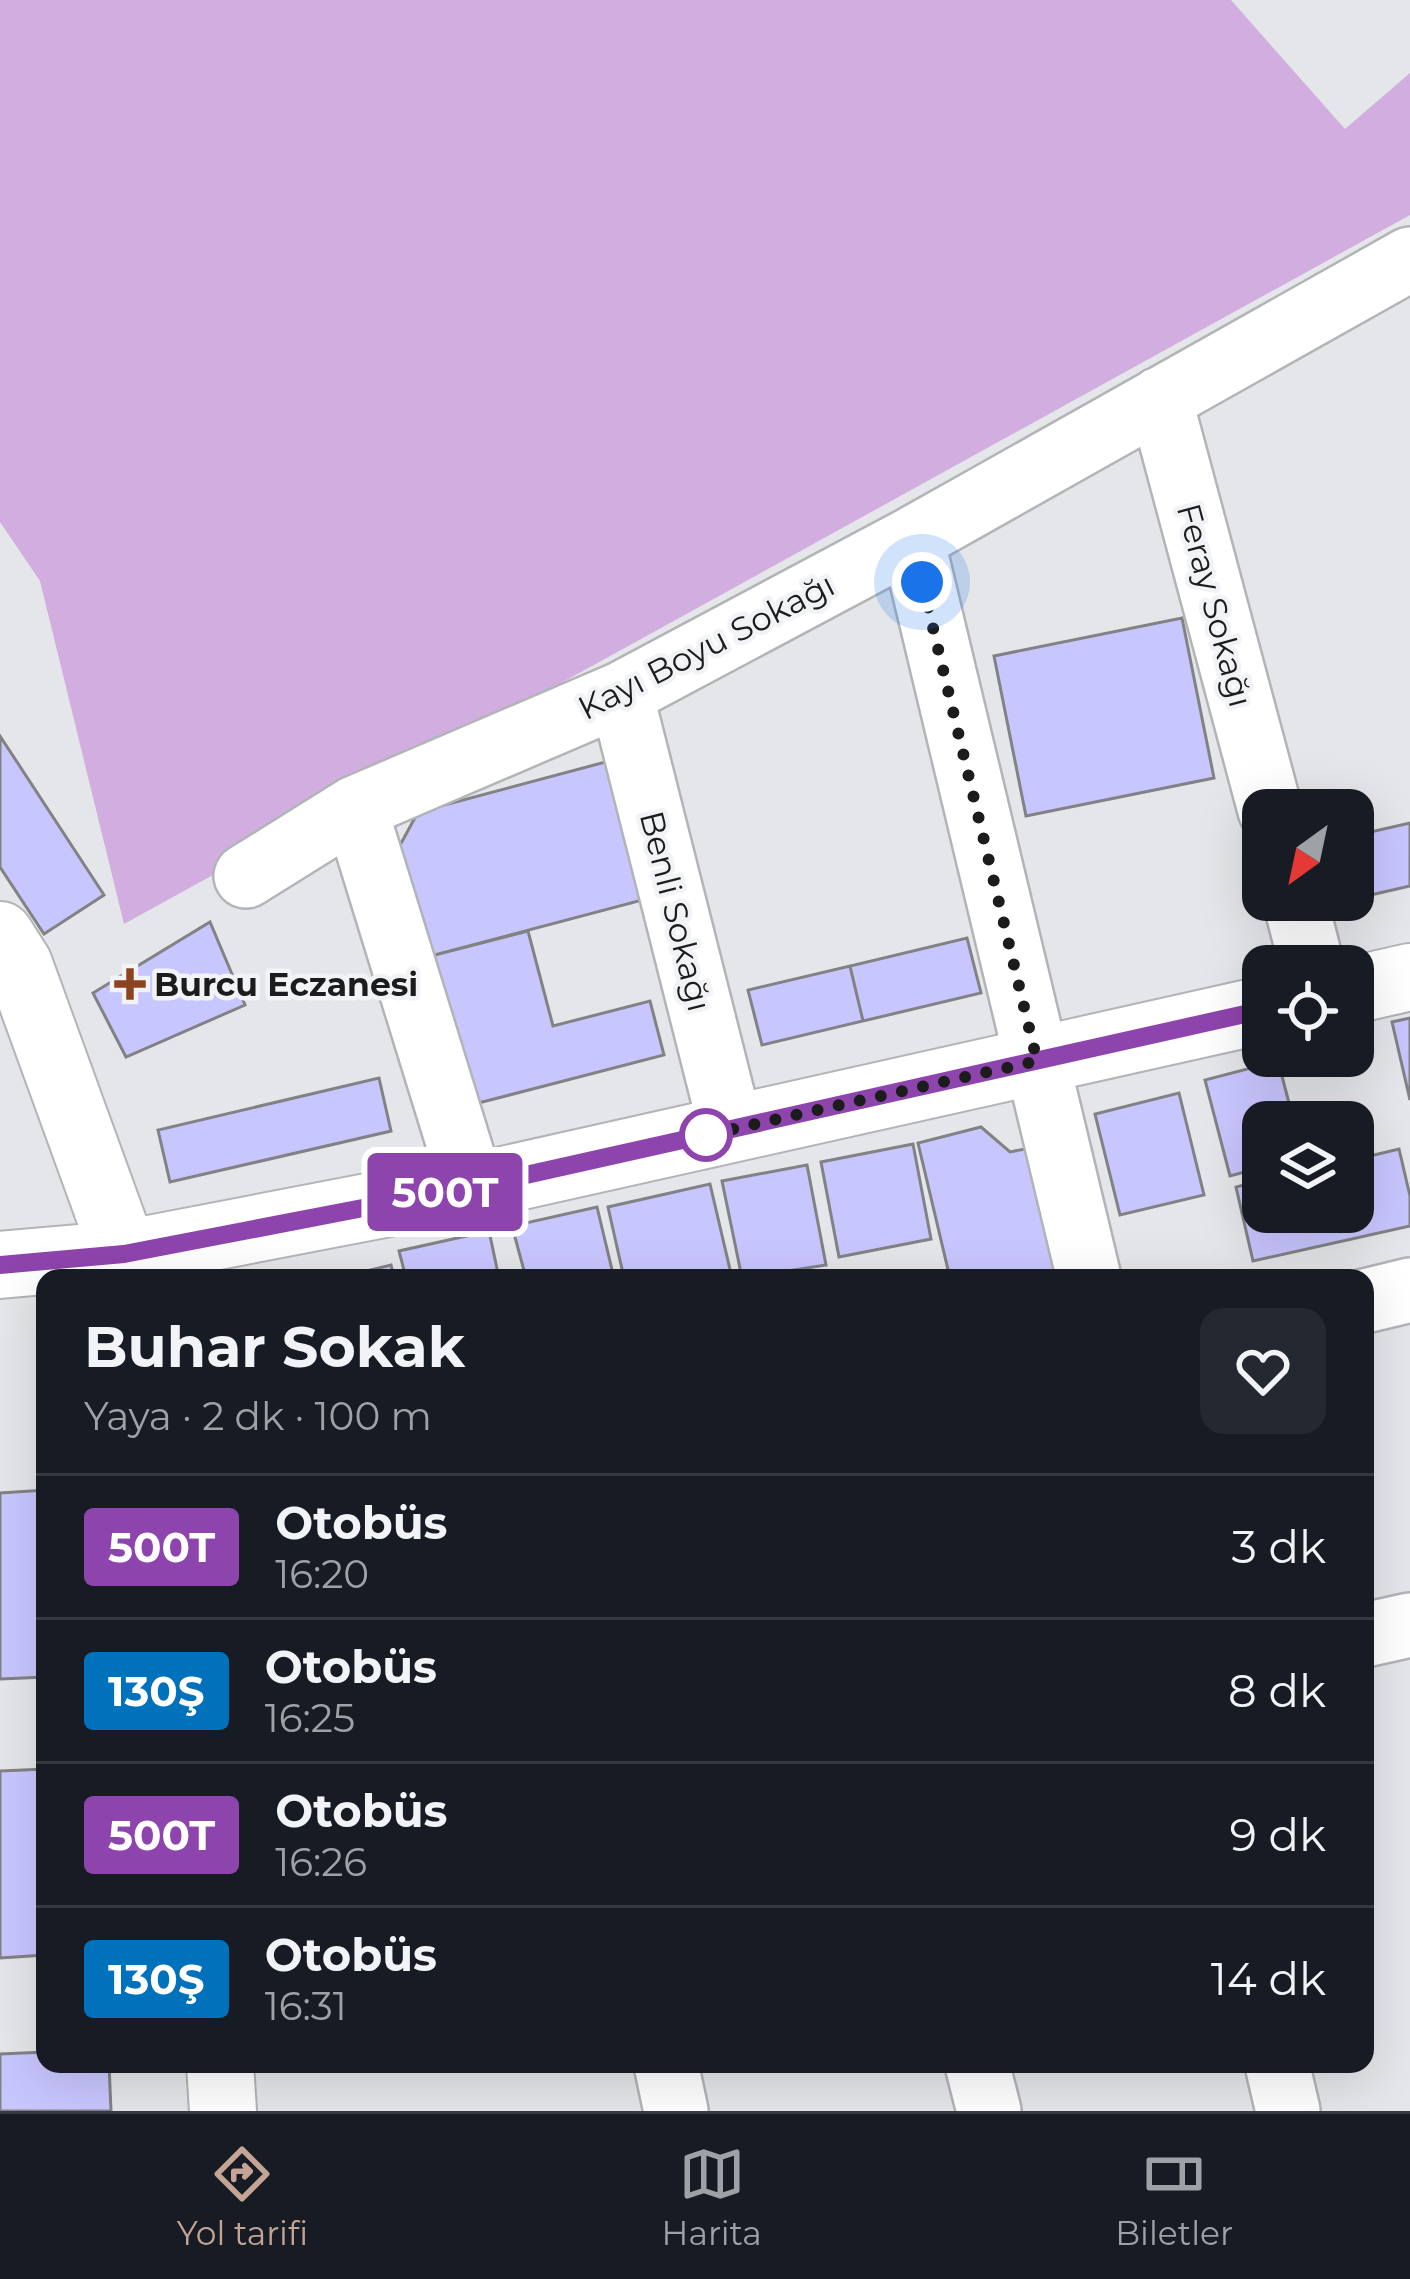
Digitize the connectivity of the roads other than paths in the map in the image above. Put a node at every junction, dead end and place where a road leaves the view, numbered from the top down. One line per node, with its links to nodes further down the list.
1 (1410, 259): 2 (street, Kayı Boyu Sokağı)
2 (1160, 399): 3 (street, Kayı Boyu Sokağı); 5 (street, Feray Sokağı)
3 (912, 539): 4 (street, Kayı Boyu Sokağı); 12 (street)
4 (621, 694): 6 (street, Kayı Boyu Sokağı); 13 (street, Benli Sokağı)
5 (1264, 789)
6 (355, 808): 7 (street, Kayı Boyu Sokağı); 14 (street)
7 (246, 877)
8 (0, 934): 16 (street)
9 (1410, 977): 10 (street)
10 (1374, 985)
11 (1242, 1015): 12 (street)
12 (1037, 1061): 13 (street); 17 (street)
13 (731, 1129): 14 (street)
14 (472, 1187): 16 (street)
15 (0, 1265): 16 (street)
16 (126, 1266)
17 (1087, 1269)
18 (1410, 1290): 19 (street)
19 (1374, 1299)
20 (1410, 1625): 21 (street)
21 (1374, 1633)
22 (221, 2073): 26 (street)
23 (669, 2073): 27 (street)
24 (979, 2073): 28 (street)
25 (1279, 2073): 29 (street)
26 (223, 2111)
27 (676, 2111)
28 (989, 2111)
29 (1288, 2111)

